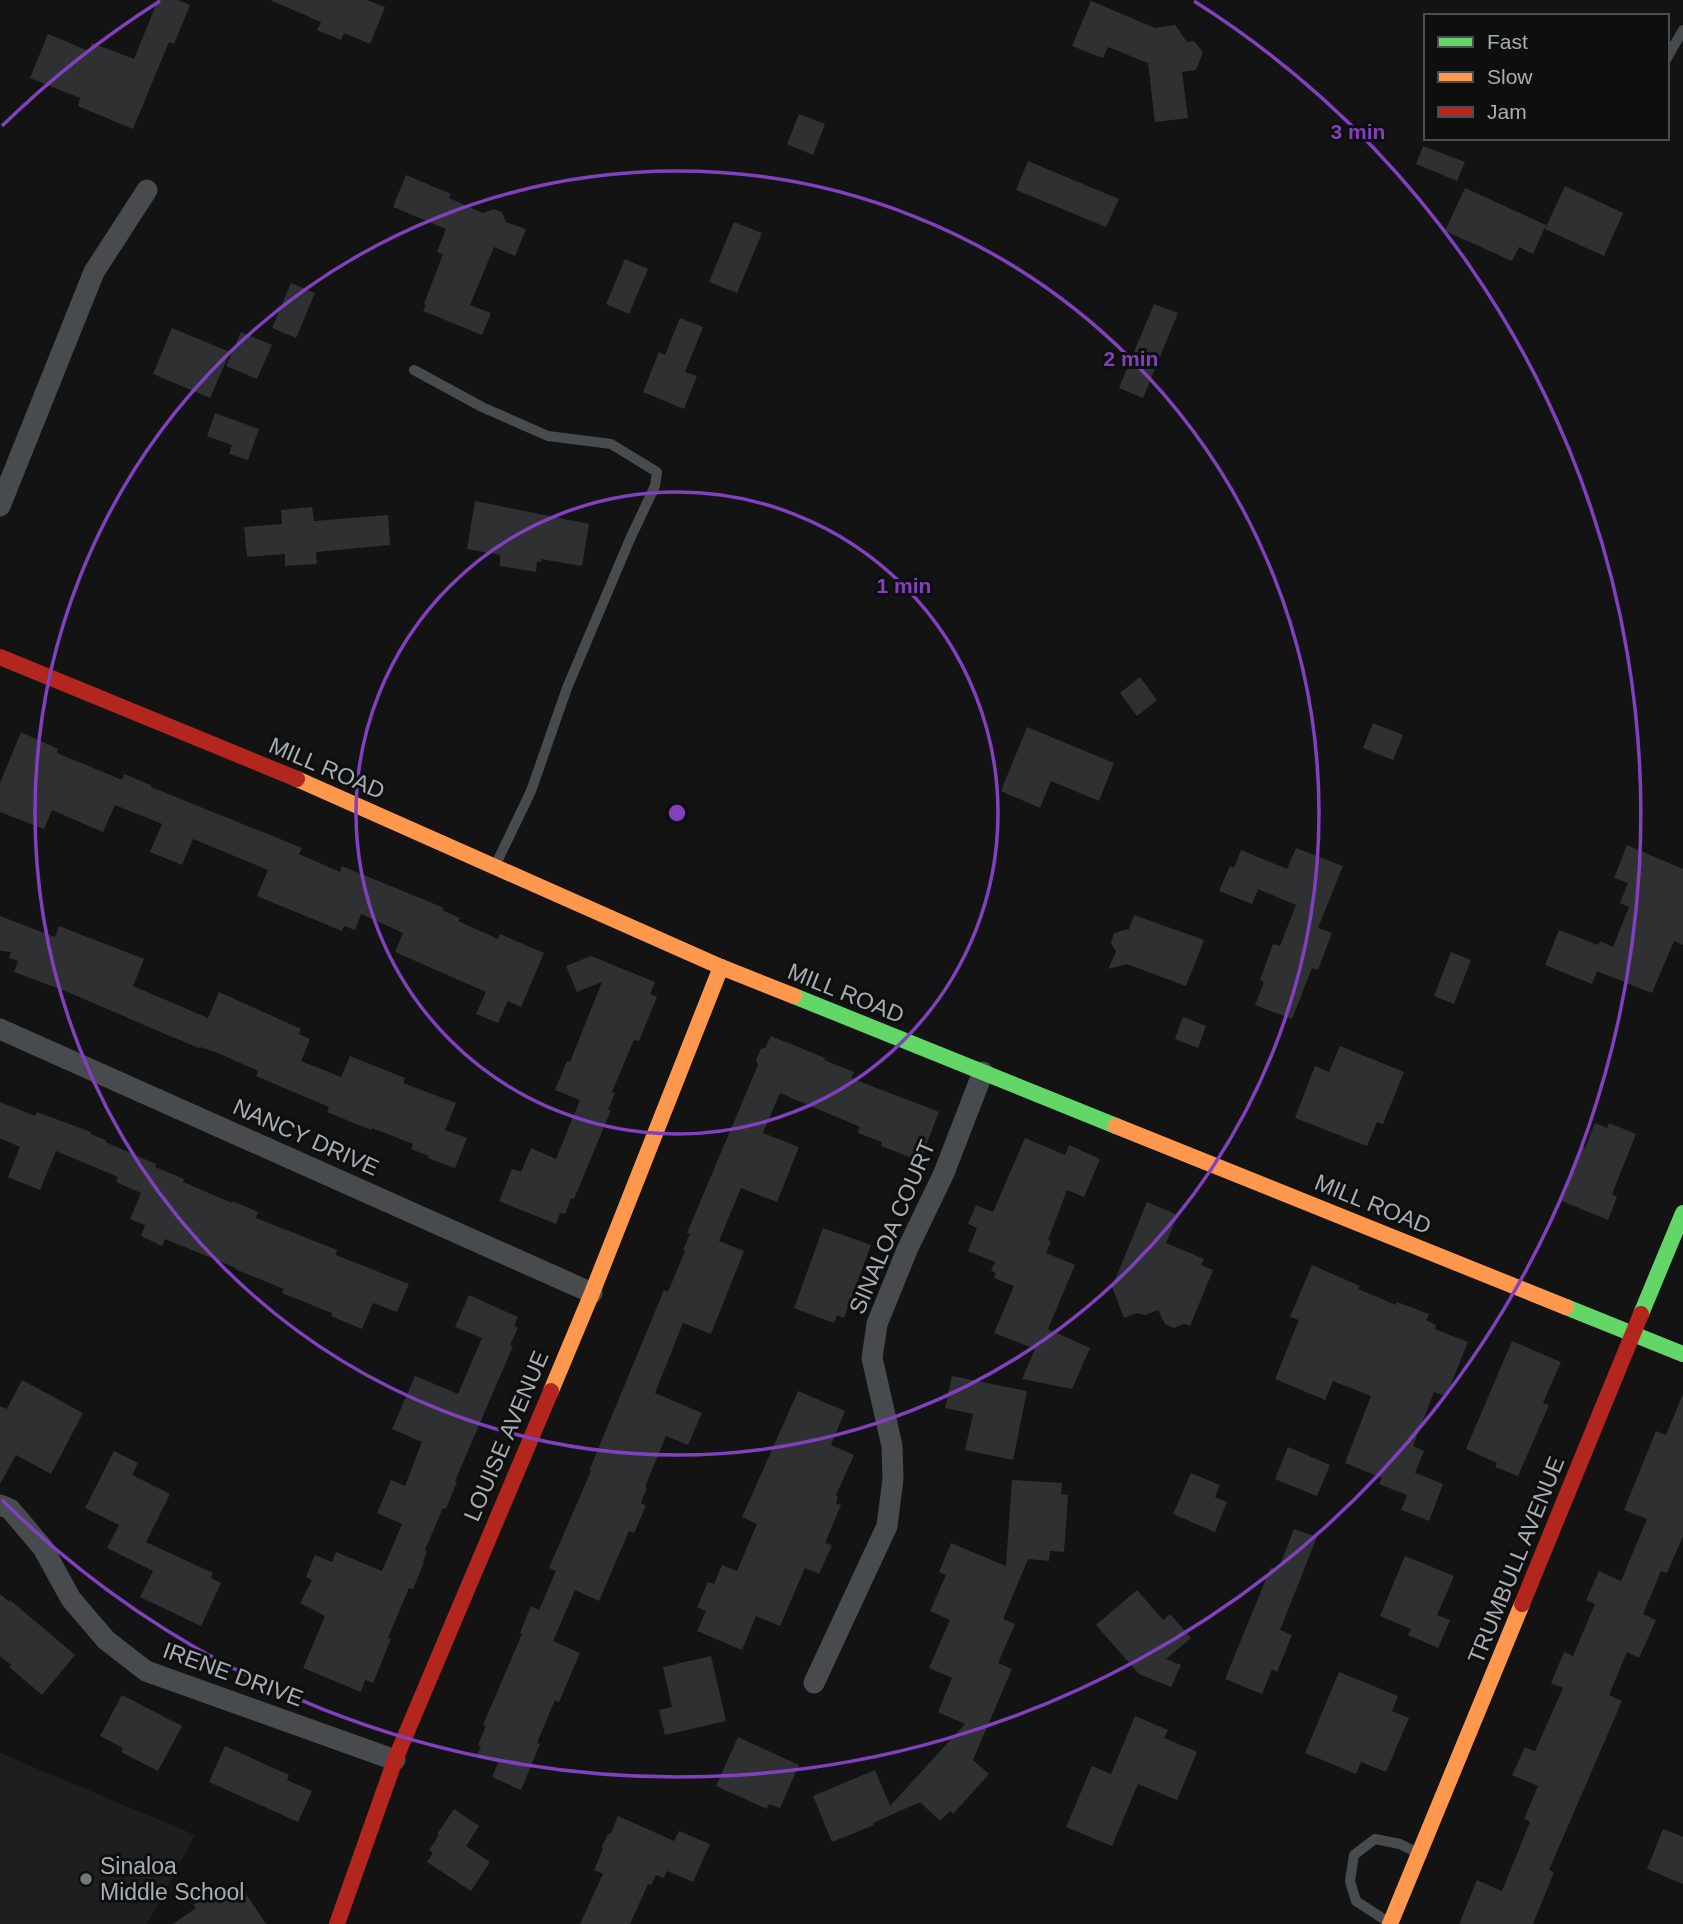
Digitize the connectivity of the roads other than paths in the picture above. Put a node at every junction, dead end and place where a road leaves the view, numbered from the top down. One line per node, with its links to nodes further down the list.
1 (1683, 30): 2 (lane)
2 (1669, 54)
3 (147, 190): 5 (street)
4 (414, 370): 7 (lane)
5 (0, 506)
6 (0, 657): 7 (street, MILL ROAD)
7 (495, 867): 8 (street, MILL ROAD)
8 (721, 968): 10 (street, MILL ROAD); 12 (street, LOUISE AVENUE)
9 (0, 1029): 12 (street, NANCY DRIVE)
10 (983, 1072): 13 (street, MILL ROAD); 16 (street, SINALOA COURT)
11 (1683, 1213): 13 (street, TRUMBULL AVENUE)
12 (592, 1293): 17 (street, LOUISE AVENUE)
13 (1634, 1334): 14 (street, MILL ROAD); 18 (street, TRUMBULL AVENUE)
14 (1683, 1354)
15 (0, 1505): 17 (street, IRENE DRIVE)
16 (814, 1683)
17 (395, 1760): 19 (street, LOUISE AVENUE)
18 (1419, 1853): 20 (street, TRUMBULL AVENUE); 20 (lane)
19 (337, 1924)
20 (1390, 1924)

